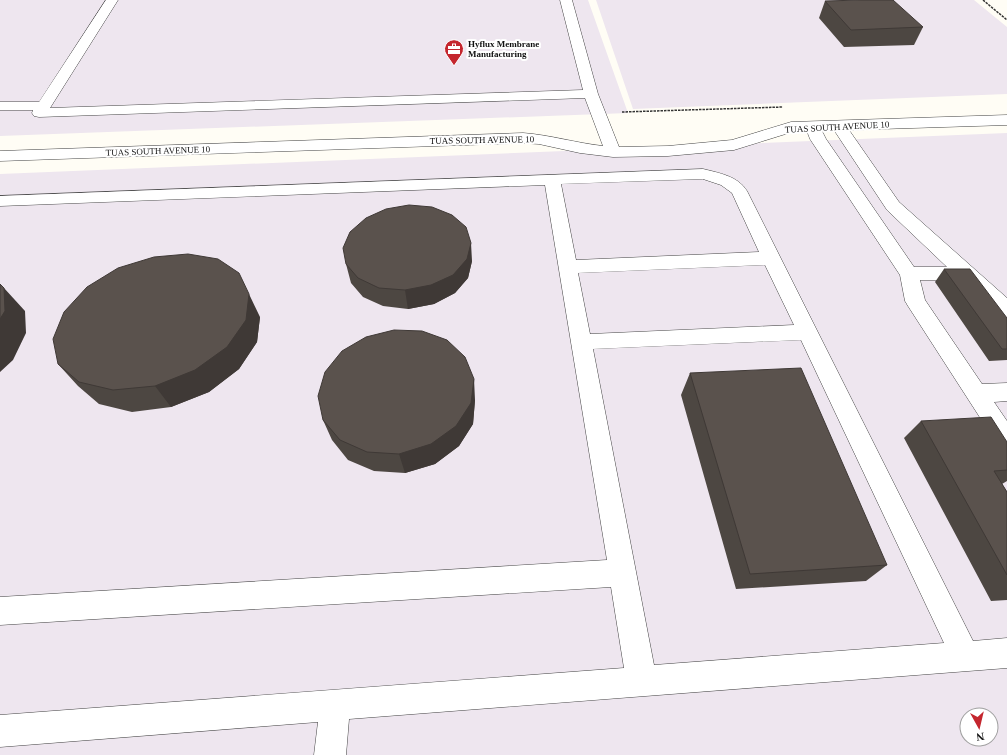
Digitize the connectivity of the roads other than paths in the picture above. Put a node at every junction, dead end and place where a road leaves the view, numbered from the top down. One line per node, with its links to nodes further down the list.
1 (112, 0): 5 (street)
2 (566, 0): 3 (street)
3 (592, 94): 5 (street); 9 (street)
4 (0, 106): 5 (street)
5 (44, 106)
6 (1007, 120): 7 (street, TUAS SOUTH AVENUE 10)
7 (839, 125): 8 (street, TUAS SOUTH AVENUE 10); 15 (street)
8 (812, 126): 9 (street, TUAS SOUTH AVENUE 10); 16 (street)
9 (613, 152): 10 (street, TUAS SOUTH AVENUE 10)
10 (0, 156)
11 (552, 180): 12 (street); 13 (street); 14 (street)
12 (0, 201)
13 (771, 258): 14 (street); 18 (street)
14 (567, 267): 19 (street)
15 (966, 273): 16 (street); 17 (street)
16 (909, 274): 21 (street)
17 (1004, 305)
18 (807, 332): 19 (street); 26 (street)
19 (581, 342): 23 (street)
20 (1007, 392): 21 (street)
21 (976, 393): 22 (street)
22 (1007, 440)
23 (622, 573): 24 (street); 27 (street)
24 (1, 613)
25 (1007, 653): 26 (street)
26 (965, 656): 27 (street)
27 (642, 682): 28 (street)
28 (335, 706): 29 (street); 30 (street)
29 (0, 731)
30 (330, 755)

